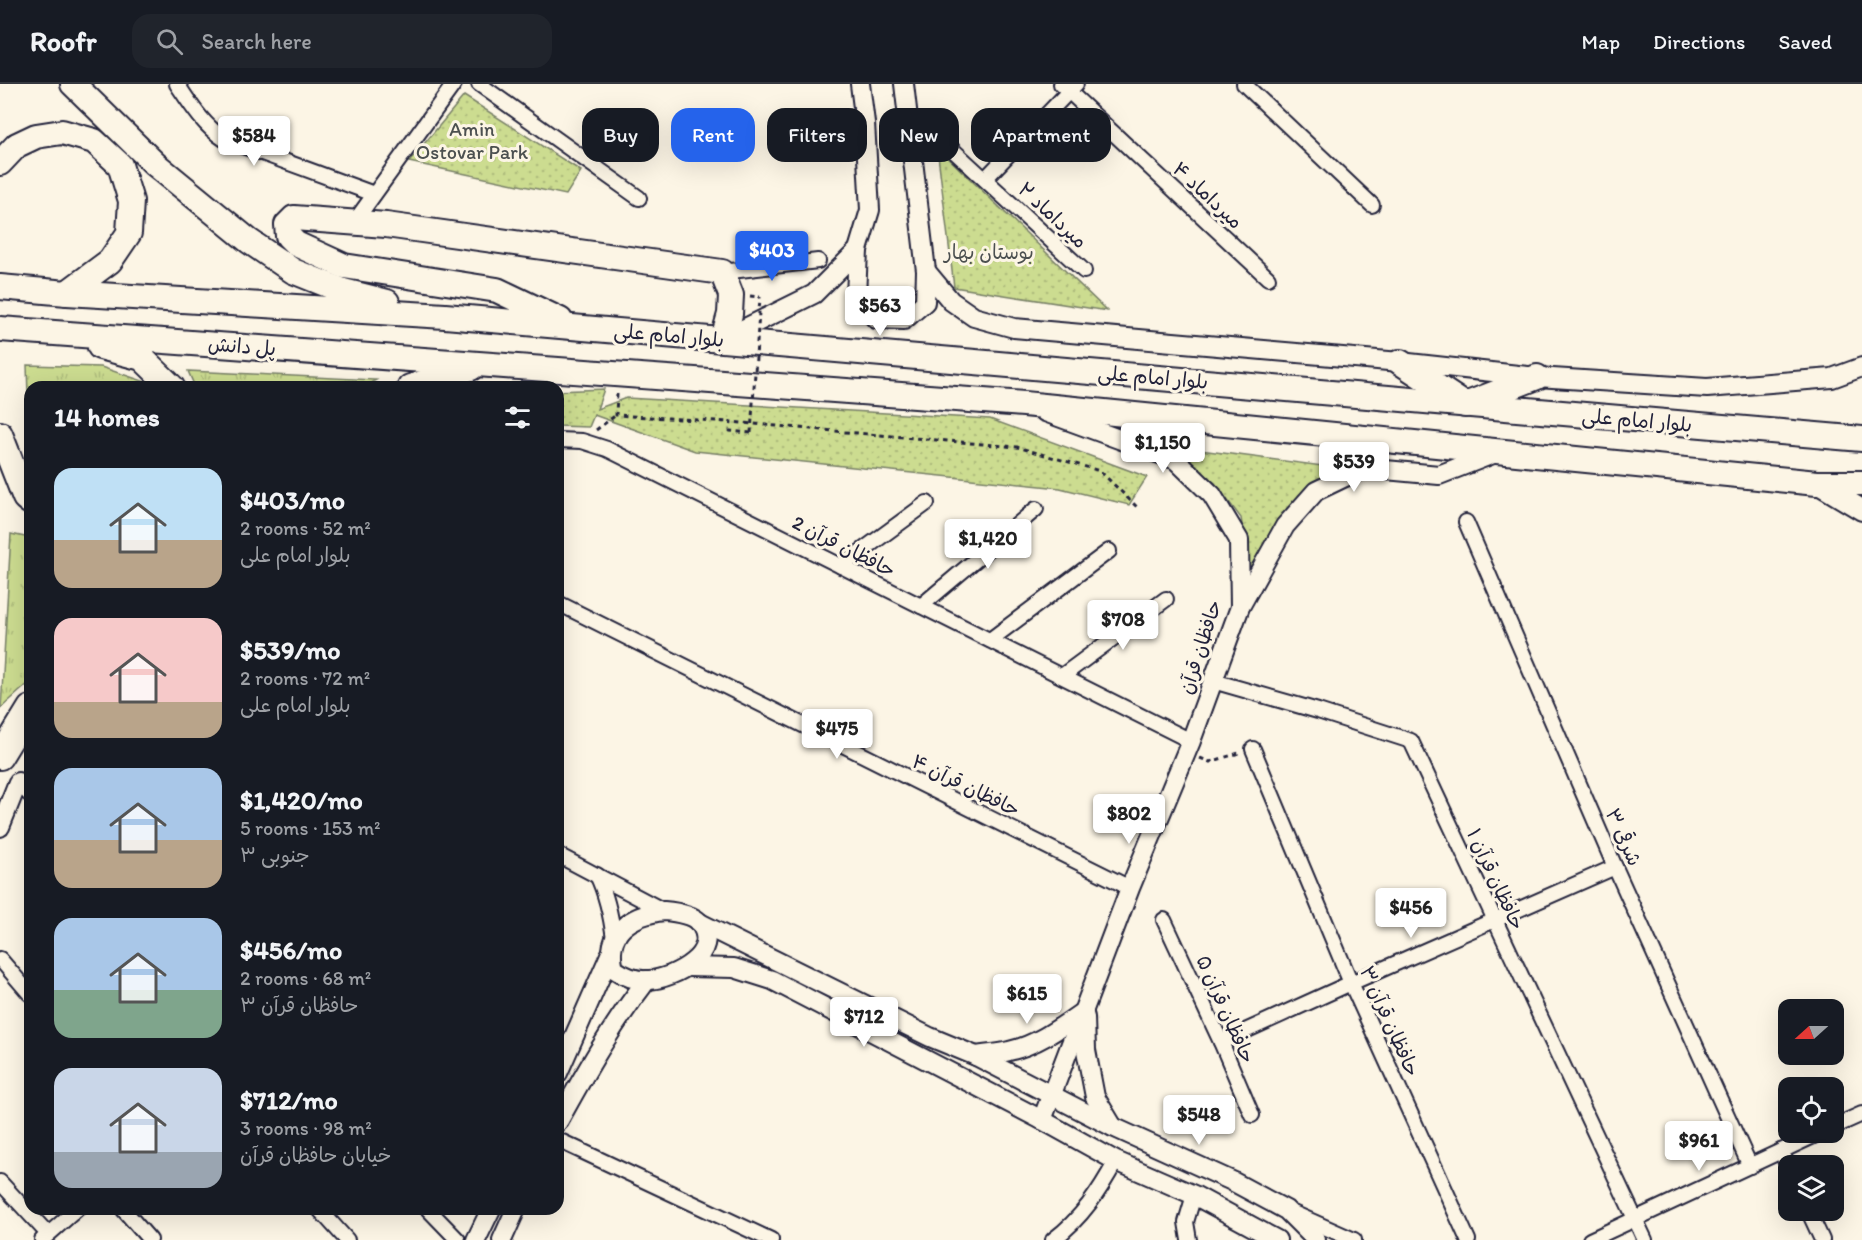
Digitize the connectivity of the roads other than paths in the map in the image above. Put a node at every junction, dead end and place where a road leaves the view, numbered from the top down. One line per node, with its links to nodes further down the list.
1 (73, 84): 24 (highway)
2 (177, 84): 12 (street)
3 (454, 84): 12 (street)
4 (479, 84): 13 (street)
5 (860, 84): 16 (street)
6 (904, 84): 18 (street)
7 (1244, 84): 14 (street)
8 (1069, 86): 11 (street); 21 (street, میرداماد ۴)
9 (959, 155): 11 (street, میرداماد ۲)
10 (0, 163): 23 (highway)
11 (985, 179): 19 (street, میرداماد ۲)
12 (374, 194): 15 (street)
13 (639, 198)
14 (1372, 205)
15 (355, 221): 20 (highway); 25 (highway)
16 (858, 250): 18 (street); 28 (street)
17 (818, 261): 20 (street)
18 (926, 271): 29 (street)
19 (1084, 271)
20 (723, 272): 28 (highway)
21 (1268, 278)
22 (0, 287): 23 (highway)
23 (67, 293): 24 (highway)
24 (445, 316): 25 (highway, بلوار امام علی)
25 (573, 327): 28 (highway, بلوار امام علی)
26 (0, 328): 27 (highway, پل دانش)
27 (40, 331): 30 (highway, پل دانش); 33 (highway)
28 (723, 339): 36 (highway, بلوار امام علی)
29 (1400, 362): 32 (street); 36 (highway)
30 (483, 364): 34 (highway); 35 (highway, بلوار امام علی)
31 (1862, 367): 32 (street)
32 (1537, 378): 36 (highway)
33 (166, 381)
34 (430, 381)
35 (1024, 404): 40 (highway, بلوار امام علی); 53 (street, حافظان قرآن)
36 (1465, 405): 38 (highway, بلوار امام علی)
37 (0, 434): 43 (highway)
38 (1862, 439)
39 (564, 440): 49 (street, حافظان قرآن 2)
40 (1503, 450): 41 (highway, بلوار امام علی); 53 (street)
41 (1817, 483): 42 (highway, بلوار امام علی); 46 (main road)
42 (1862, 483)
43 (24, 495)
44 (927, 503): 49 (street)
45 (1036, 509): 52 (street)
46 (1862, 510)
47 (1466, 522): 64 (street, ۳ شرقی)
48 (1109, 550): 54 (street)
49 (841, 566): 52 (street, حافظان قرآن 2)
50 (1166, 599): 55 (street)
51 (564, 606): 66 (street, حافظان قرآن ۴)
52 (921, 606): 54 (street, حافظان قرآن 2)
53 (1240, 607): 56 (street, حافظان قرآن)
54 (990, 640): 55 (street, حافظان قرآن 2)
55 (1062, 676): 58 (street, حافظان قرآن 2)
56 (1213, 681): 58 (street, حافظان قرآن); 69 (street, حافظان قرآن ۱)
57 (24, 718): 60 (highway)
58 (1189, 747): 66 (street, حافظان قرآن)
59 (1252, 749): 75 (street, حافظان قرآن ۳)
60 (0, 757)
61 (24, 789): 62 (street)
62 (0, 827)
63 (564, 858): 65 (street)
64 (1615, 867): 69 (street); 93 (street, ۳ شرقی)
65 (597, 876): 67 (street); 71 (street)
66 (1130, 888): 77 (street, حافظان قرآن)
67 (664, 911): 70 (street); 71 (street)
68 (1164, 920): 78 (street, حافظان قرآن ۵)
69 (1493, 920): 75 (street); 105 (street, حافظان قرآن ۱)
70 (698, 922): 73 (street); 79 (street)
71 (612, 947): 74 (street); 80 (street)
72 (0, 959): 76 (street)
73 (687, 967): 74 (street); 85 (street)
74 (647, 980): 82 (street)
75 (1351, 983): 78 (street); 119 (street, حافظان قرآن ۳)
76 (24, 987)
77 (1084, 1011): 79 (street); 81 (street, حافظان قرآن); 87 (street, حافظان قرآن)
78 (1221, 1042): 84 (street, حافظان قرآن ۵)
79 (976, 1056): 81 (street)
80 (564, 1059)
81 (1052, 1095): 85 (street, حافظان قرآن); 87 (street)
82 (564, 1111)
83 (1862, 1114): 86 (street)
84 (1252, 1115)
85 (1042, 1120): 92 (street)
86 (1844, 1122)
87 (1113, 1126): 96 (street)
88 (564, 1143): 114 (street)
89 (1798, 1143): 90 (street)
90 (1781, 1151): 91 (street); 93 (street)
91 (1783, 1155)
92 (1116, 1161): 95 (street); 108 (street)
93 (1750, 1166): 105 (street)
94 (0, 1182): 97 (street)
95 (1194, 1195): 115 (street); 116 (street)
96 (1286, 1210): 117 (street); 118 (street)
97 (24, 1211)
98 (27, 1215): 107 (street)
99 (70, 1215): 107 (street)
100 (128, 1215): 109 (street)
101 (324, 1215): 110 (street)
102 (434, 1215): 111 (street)
103 (488, 1215): 112 (street)
104 (513, 1215): 113 (street)
105 (1636, 1219): 120 (street); 121 (street, حافظان قرآن ۱)
106 (1813, 1221): 122 (street)
107 (45, 1237)
108 (1061, 1237)
109 (150, 1240)
110 (347, 1240)
111 (458, 1240)
112 (476, 1240)
113 (502, 1240)
114 (771, 1240)
115 (1189, 1240)
116 (1277, 1240)
117 (1316, 1240)
118 (1354, 1240)
119 (1468, 1240)
120 (1590, 1240)
121 (1645, 1240)
122 (1822, 1240)

